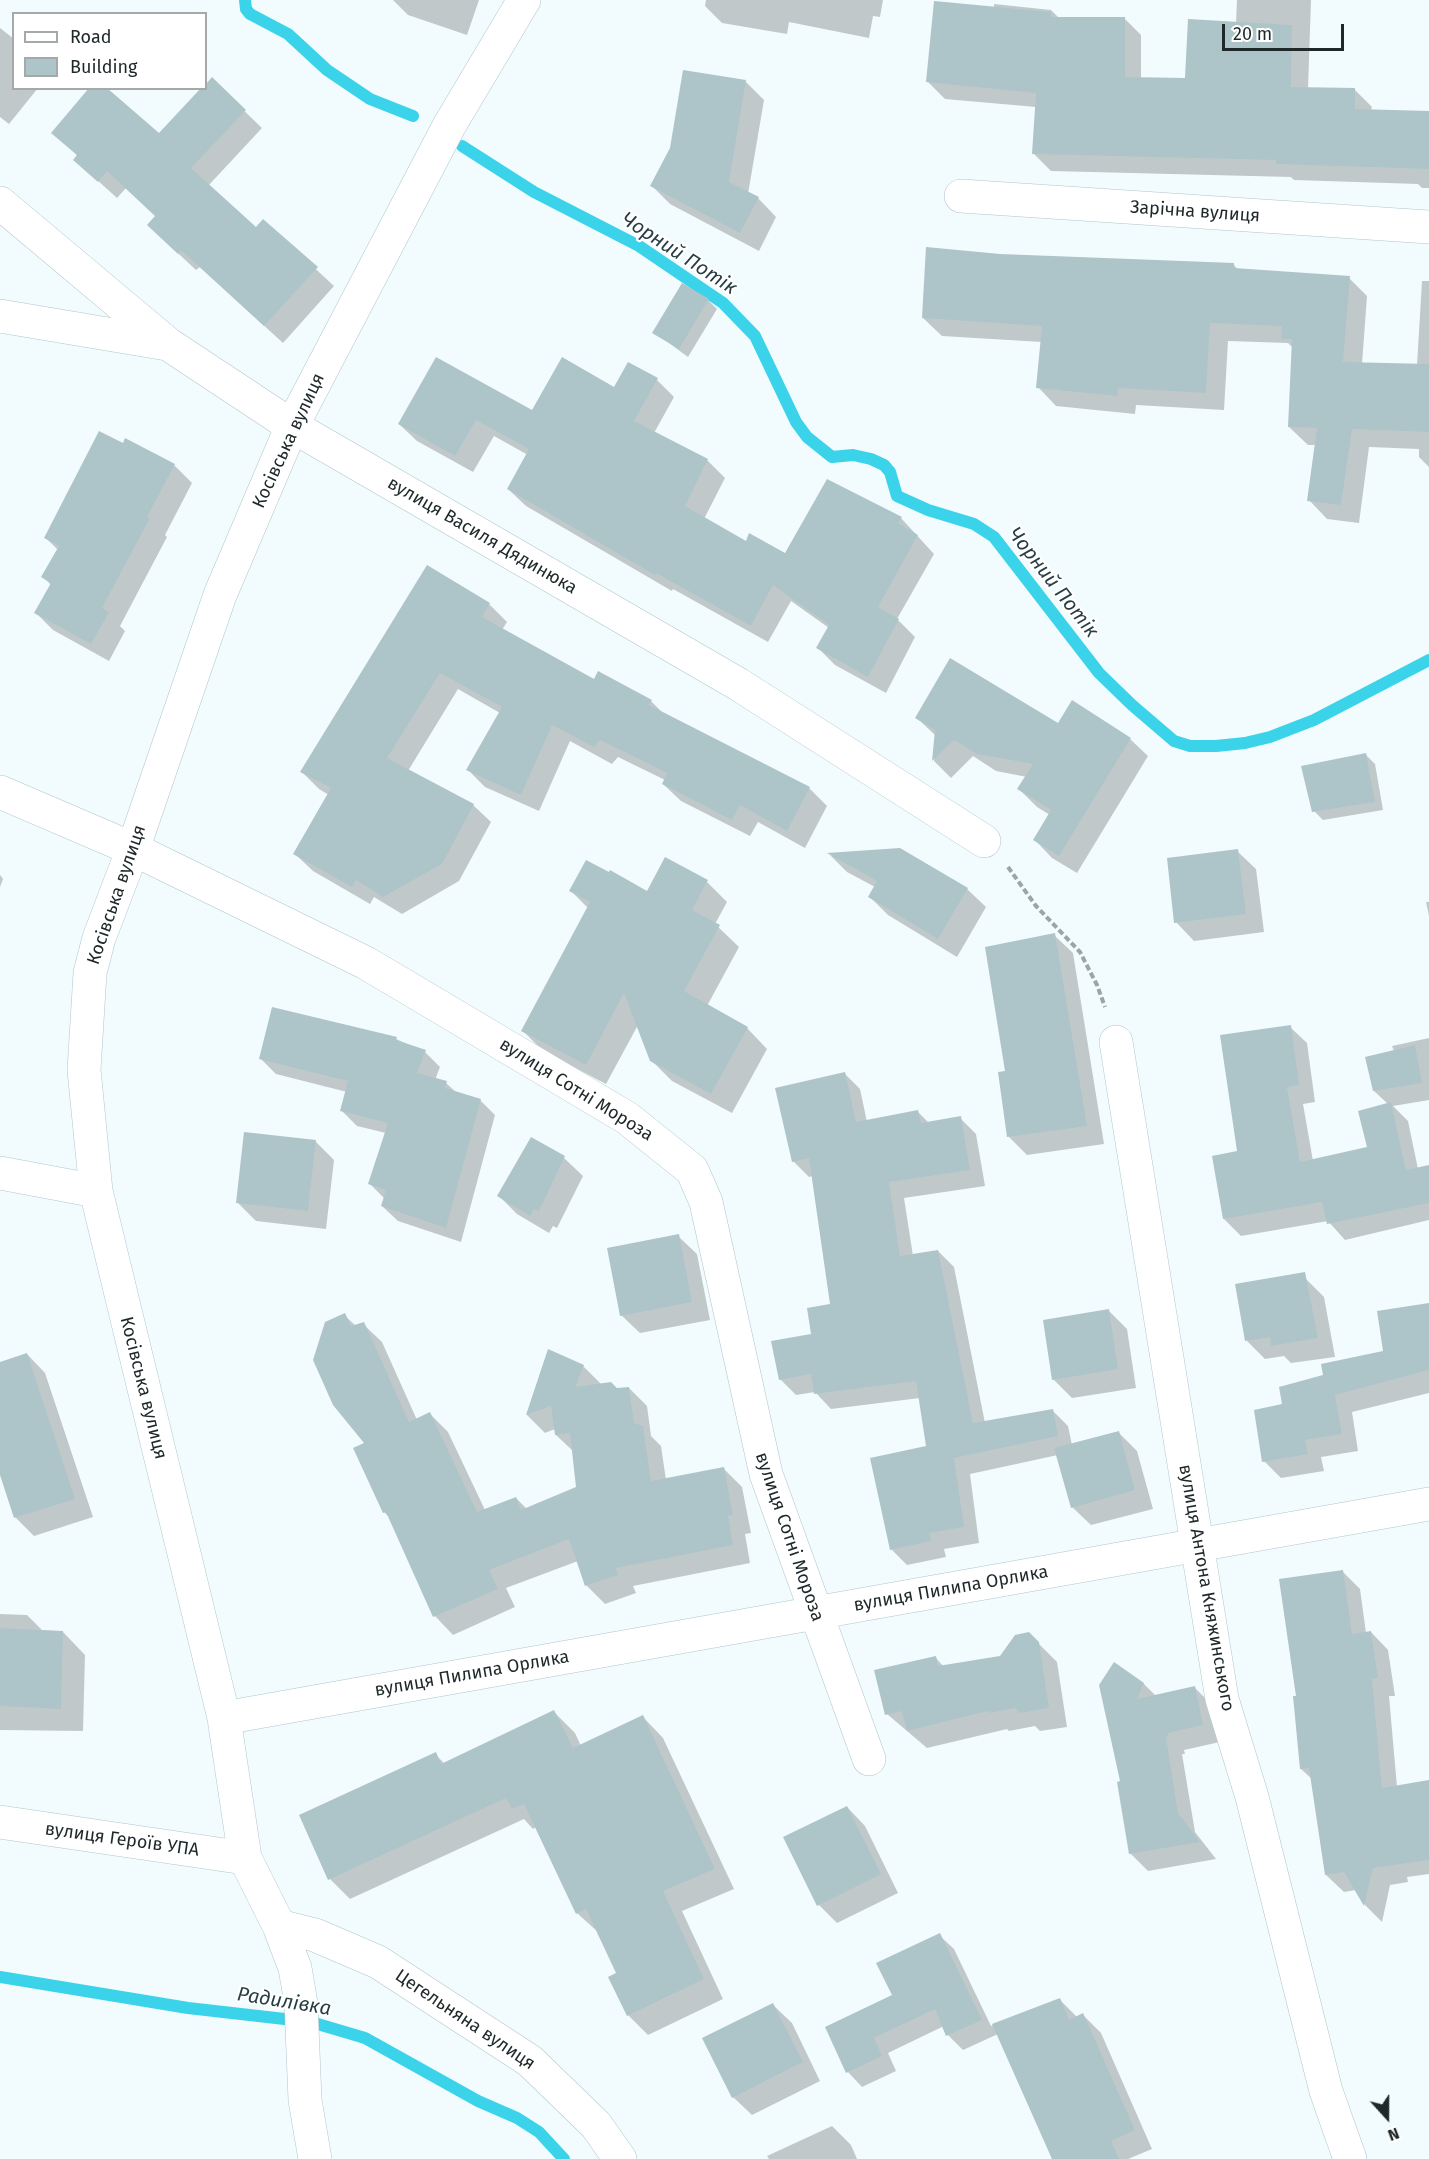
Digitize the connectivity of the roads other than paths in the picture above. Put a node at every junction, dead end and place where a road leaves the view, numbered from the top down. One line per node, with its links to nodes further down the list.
1 (524, 0): 7 (street, Косівська вулиця)
2 (961, 196): 4 (street, Зарічна вулиця)
3 (0, 203): 6 (street, вулиця Василя Дядинюка)
4 (1429, 227)
5 (0, 315): 6 (street)
6 (168, 344): 7 (street, вулиця Василя Дядинюка)
7 (292, 426): 9 (street, вулиця Василя Дядинюка); 10 (street, Косівська вулиця)
8 (0, 792): 10 (street, вулиця Сотні Мороза)
9 (984, 841)
10 (134, 849): 13 (street, Косівська вулиця); 16 (street, вулиця Сотні Мороза)
11 (1116, 1042): 15 (street, вулиця Антона Княжинського)
12 (0, 1173): 13 (street)
13 (96, 1191): 17 (street, Косівська вулиця)
14 (1429, 1504): 15 (street, вулиця Пилипа Орлика)
15 (1198, 1546): 16 (street, вулиця Пилипа Орлика); 24 (street, вулиця Антона Княжинського)
16 (814, 1613): 17 (street, вулиця Пилипа Орлика); 18 (street, вулиця Сотні Мороза)
17 (224, 1718): 20 (street, Косівська вулиця)
18 (869, 1759)
19 (0, 1822): 20 (street, вулиця Героїв УПА)
20 (245, 1858): 21 (street, Косівська вулиця)
21 (279, 1926): 22 (street, Косівська вулиця); 23 (street, Цегельняна вулиця)
22 (315, 2159)
23 (620, 2159)
24 (1350, 2159)

